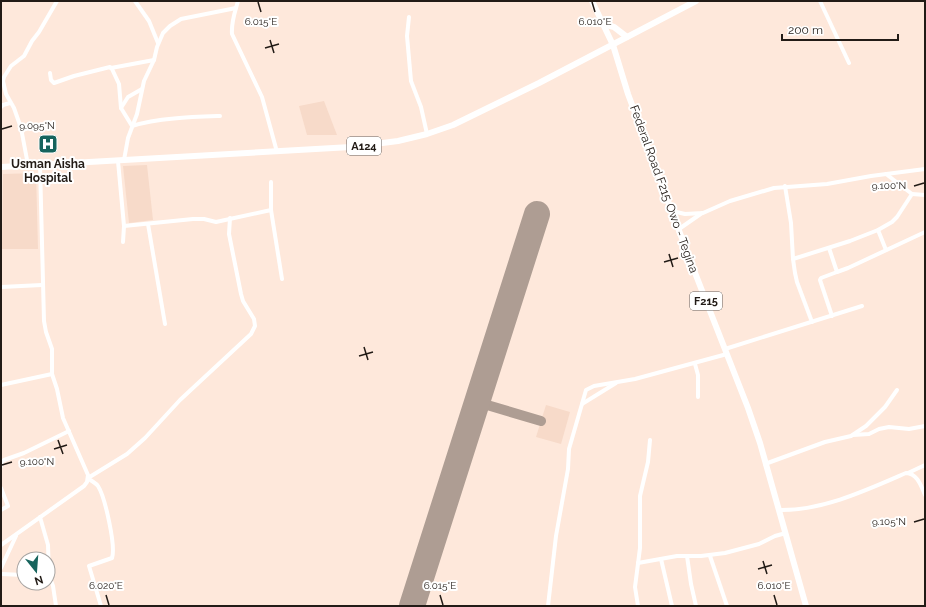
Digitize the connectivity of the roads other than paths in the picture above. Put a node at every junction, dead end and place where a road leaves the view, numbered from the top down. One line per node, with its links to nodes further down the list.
1 (57, 1): 17 (street)
2 (135, 1): 11 (street)
3 (238, 1): 7 (street)
4 (592, 1): 9 (main road, Federal Road F215 Owo - Tegina / F215)
5 (695, 1): 10 (main road, A124)
6 (820, 1): 14 (street)
7 (236, 8): 11 (street); 25 (street)
8 (410, 17): 24 (street)
9 (603, 24): 10 (main road); 12 (main road, Federal Road F215 Owo - Tegina / F215)
10 (627, 37): 12 (main road, A124)
11 (158, 43): 13 (street)
12 (613, 45): 24 (main road, A124); 37 (main road, Federal Road F215 Owo - Tegina / F215)
13 (154, 60): 15 (street); 18 (street)
14 (849, 63)
15 (111, 68): 16 (street); 21 (street)
16 (50, 73)
17 (2, 80): 19 (street)
18 (142, 89): 21 (street); 23 (street)
19 (10, 103): 20 (street); 27 (street)
20 (1, 107)
21 (121, 108): 23 (street)
22 (220, 116): 23 (street)
23 (132, 126): 26 (street)
24 (427, 134): 25 (main road, A124)
25 (278, 152): 26 (main road, A124)
26 (121, 161): 28 (main road, A124); 41 (street)
27 (28, 165): 28 (main road, A124); 29 (main road, A124)
28 (40, 165): 51 (street)
29 (1, 167)
30 (925, 169): 31 (street)
31 (886, 174): 33 (street); 34 (street)
32 (271, 182): 36 (street)
33 (784, 186): 38 (street); 48 (street)
34 (912, 194): 35 (street); 43 (street)
35 (925, 195)
36 (271, 210): 39 (street); 50 (street)
37 (672, 211): 38 (street); 42 (main road, Federal Road F215 Owo - Tegina / F215)
38 (703, 213): 42 (street)
39 (230, 218): 40 (street); 73 (street)
40 (148, 224): 41 (street); 56 (street)
41 (124, 226): 45 (street)
42 (679, 229): 57 (main road, Federal Road F215 Owo - Tegina / F215)
43 (878, 230): 46 (street); 47 (street)
44 (925, 232): 47 (street)
45 (123, 242)
46 (829, 248): 48 (street); 49 (street)
47 (886, 250): 49 (street)
48 (792, 259): 55 (street)
49 (837, 272): 54 (street)
50 (282, 279)
51 (42, 285): 52 (street); 59 (street)
52 (1, 287)
53 (862, 306): 54 (street)
54 (832, 316): 55 (street)
55 (812, 322): 57 (street)
56 (166, 324)
57 (726, 352): 58 (street); 69 (main road, Federal Road F215 Owo - Tegina / F215)
58 (695, 364): 60 (street); 63 (street)
59 (52, 374): 61 (street); 66 (street)
60 (616, 383): 64 (street); 64 (street)
61 (1, 385)
62 (897, 390): 67 (street)
63 (698, 397)
64 (582, 404): 93 (street)
65 (925, 426): 67 (street)
66 (69, 431): 71 (street); 73 (street)
67 (851, 436): 69 (street)
68 (650, 440): 86 (street)
69 (766, 464): 77 (main road, Federal Road F215 Owo - Tegina / F215)
70 (925, 465): 72 (street)
71 (1, 466)
72 (908, 473): 75 (street); 77 (street)
73 (88, 478): 78 (street); 92 (street)
74 (1, 488): 76 (street)
75 (925, 495)
76 (1, 510)
77 (779, 510): 79 (main road, Federal Road F215 Owo - Tegina / F215)
78 (40, 517): 80 (street); 82 (street)
79 (786, 533): 84 (street); 98 (main road, Federal Road F215 Owo - Tegina / F215)
80 (17, 535): 81 (street); 87 (street)
81 (1, 545)
82 (48, 551)
83 (687, 556): 84 (street); 85 (street); 96 (street)
84 (710, 556): 97 (street)
85 (661, 559): 86 (street); 95 (street)
86 (638, 563): 94 (street)
87 (1, 568)
88 (1, 574): 89 (street)
89 (16, 575)
90 (54, 591): 91 (street)
91 (56, 606)
92 (101, 606)
93 (548, 606)
94 (638, 606)
95 (672, 606)
96 (696, 606)
97 (727, 606)
98 (806, 606)

